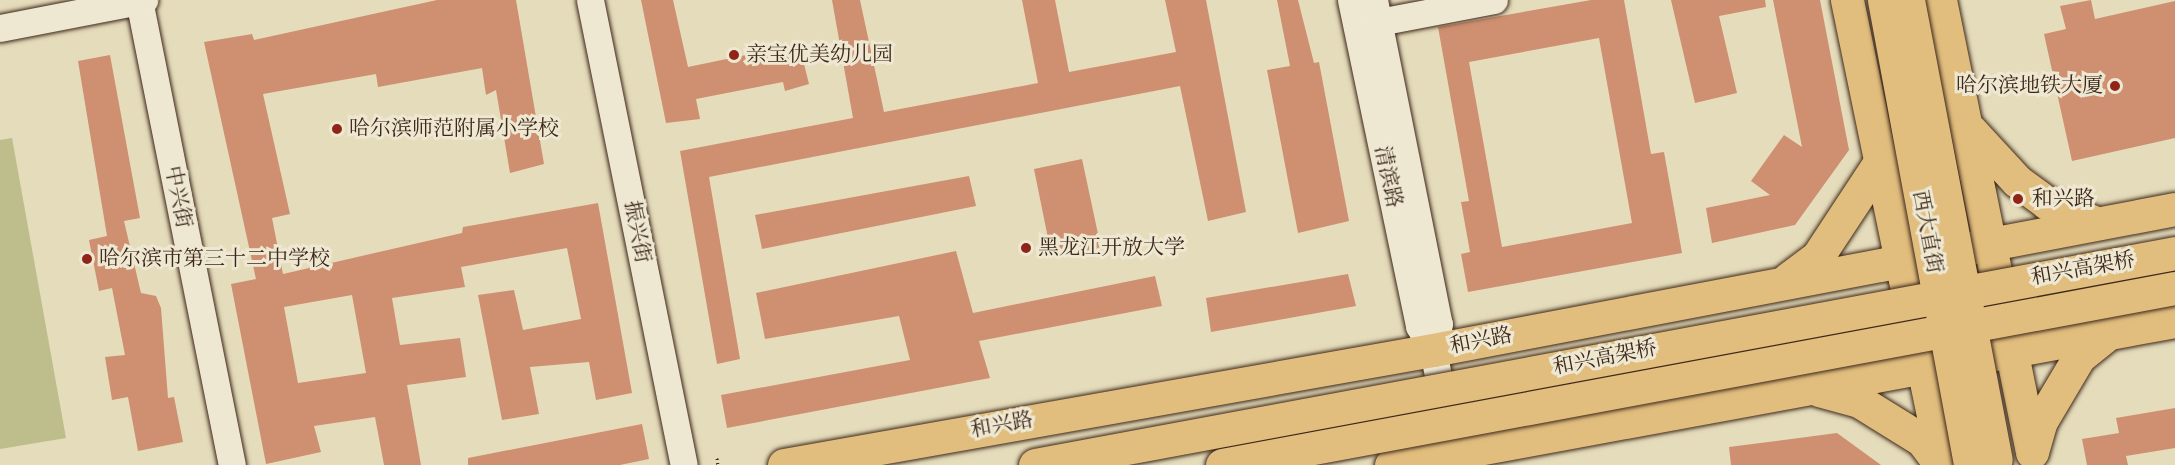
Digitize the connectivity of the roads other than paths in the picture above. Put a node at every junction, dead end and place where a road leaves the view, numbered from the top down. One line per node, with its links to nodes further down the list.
1 (140, 0): 10 (street); 29 (street, 中兴街)
2 (590, 0): 30 (street, 振兴街)
3 (1351, 0): 22 (street, 清滨路)
4 (1494, 0): 9 (street)
5 (1846, 0): 12 (highway)
6 (1884, 0): 28 (highway, 西大直街, bridge)
7 (1908, 0): 28 (highway, 西大直街, bridge)
8 (1940, 0): 11 (highway)
9 (1376, 11): 22 (street, 清滨路)
10 (0, 28)
11 (1966, 124): 14 (highway); 15 (highway)
12 (1882, 159): 17 (highway); 18 (highway)
13 (2175, 209): 14 (highway, 和兴路)
14 (2091, 221): 15 (highway, 和兴路)
15 (1990, 242): 17 (highway, 和兴路); 23 (highway)
16 (2175, 253): 33 (highway, 和兴高架桥, bridge)
17 (1903, 259): 18 (highway, 和兴路); 24 (highway)
18 (1785, 281): 22 (highway, 和兴路)
19 (2175, 288): 34 (highway, 和兴高架桥, bridge)
20 (2175, 321): 21 (highway)
21 (2113, 330): 23 (highway); 23 (highway)
22 (1433, 350): 26 (highway, 和兴路); 27 (street, 清滨路)
23 (2010, 352): 24 (highway)
24 (1924, 368): 25 (highway); 28 (highway)
25 (1815, 388): 27 (highway); 28 (highway)
26 (1012, 423): 31 (highway, 和兴路); 32 (highway)
27 (1454, 459): 35 (highway)
28 (1962, 463)
29 (232, 465)
30 (684, 465)
31 (784, 465)
32 (901, 465)
33 (1035, 465)
34 (1222, 465)
35 (1391, 465)

